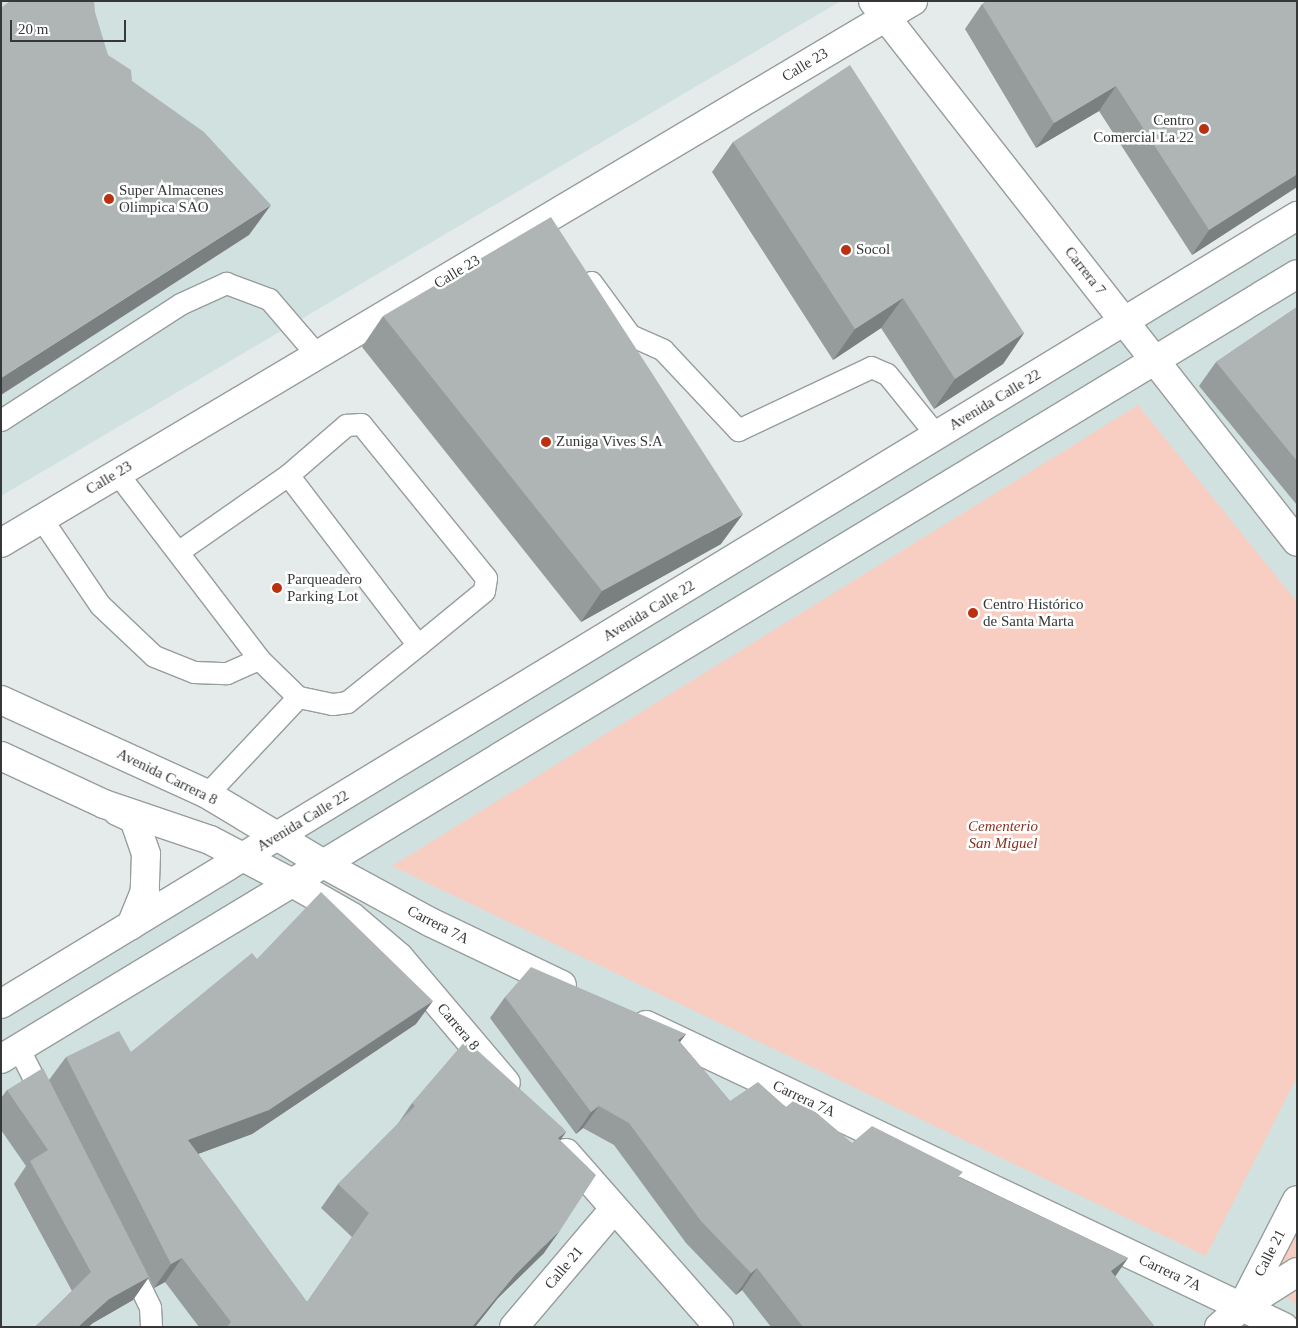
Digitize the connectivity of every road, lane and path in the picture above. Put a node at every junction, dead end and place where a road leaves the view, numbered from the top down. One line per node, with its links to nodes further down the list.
1 (913, 1): 2 (street, Calle 23)
2 (879, 9): 6 (street, Carrera 7); 7 (street, Calle 23)
3 (1297, 216): 6 (street, Avenida Calle 22)
4 (579, 266): 10 (lane)
5 (1297, 274): 8 (street)
6 (1124, 321): 8 (street, Carrera 7); 10 (street, Avenida Calle 22)
7 (317, 355): 9 (lane); 11 (street, Calle 23)
8 (1154, 361): 14 (street, Carrera 7); 26 (street)
9 (1, 420)
10 (936, 436): 24 (street, Avenida Calle 22)
11 (118, 473): 13 (street, Calle 23); 16 (lane)
12 (288, 475): 16 (lane); 17 (lane); 17 (lane)
13 (41, 518): 15 (street, Calle 23); 18 (lane)
14 (1297, 542)
15 (1, 543)
16 (179, 551): 18 (lane)
17 (418, 645): 19 (lane)
18 (259, 659): 19 (lane)
19 (298, 697): 22 (lane)
20 (1, 700): 22 (street, Avenida Carrera 8)
21 (1, 756): 23 (street)
22 (207, 794): 24 (street, Avenida Carrera 8)
23 (104, 804): 25 (street); 28 (street)
24 (278, 837): 25 (street, Avenida Calle 22); 26 (street, Avenida Carrera 8)
25 (242, 858): 27 (street); 28 (street, Avenida Calle 22)
26 (327, 866): 27 (street); 29 (street, Carrera 7A)
27 (296, 885): 32 (street); 33 (street, Carrera 8)
28 (131, 925): 30 (street, Avenida Calle 22)
29 (583, 995)
30 (1, 1004)
31 (619, 1012): 40 (street, Carrera 7A)
32 (10, 1054): 34 (lane)
33 (525, 1105)
34 (54, 1117)
35 (550, 1135): 37 (street)
36 (1297, 1200): 40 (street, Calle 21)
37 (614, 1209): 42 (street, Calle 21); 43 (street)
38 (121, 1246): 41 (lane)
39 (1297, 1272): 40 (street)
40 (1242, 1307): 44 (street); 45 (street, Carrera 7A)
41 (151, 1327)
42 (514, 1327)
43 (719, 1327)
44 (1219, 1327)
45 (1284, 1327)

